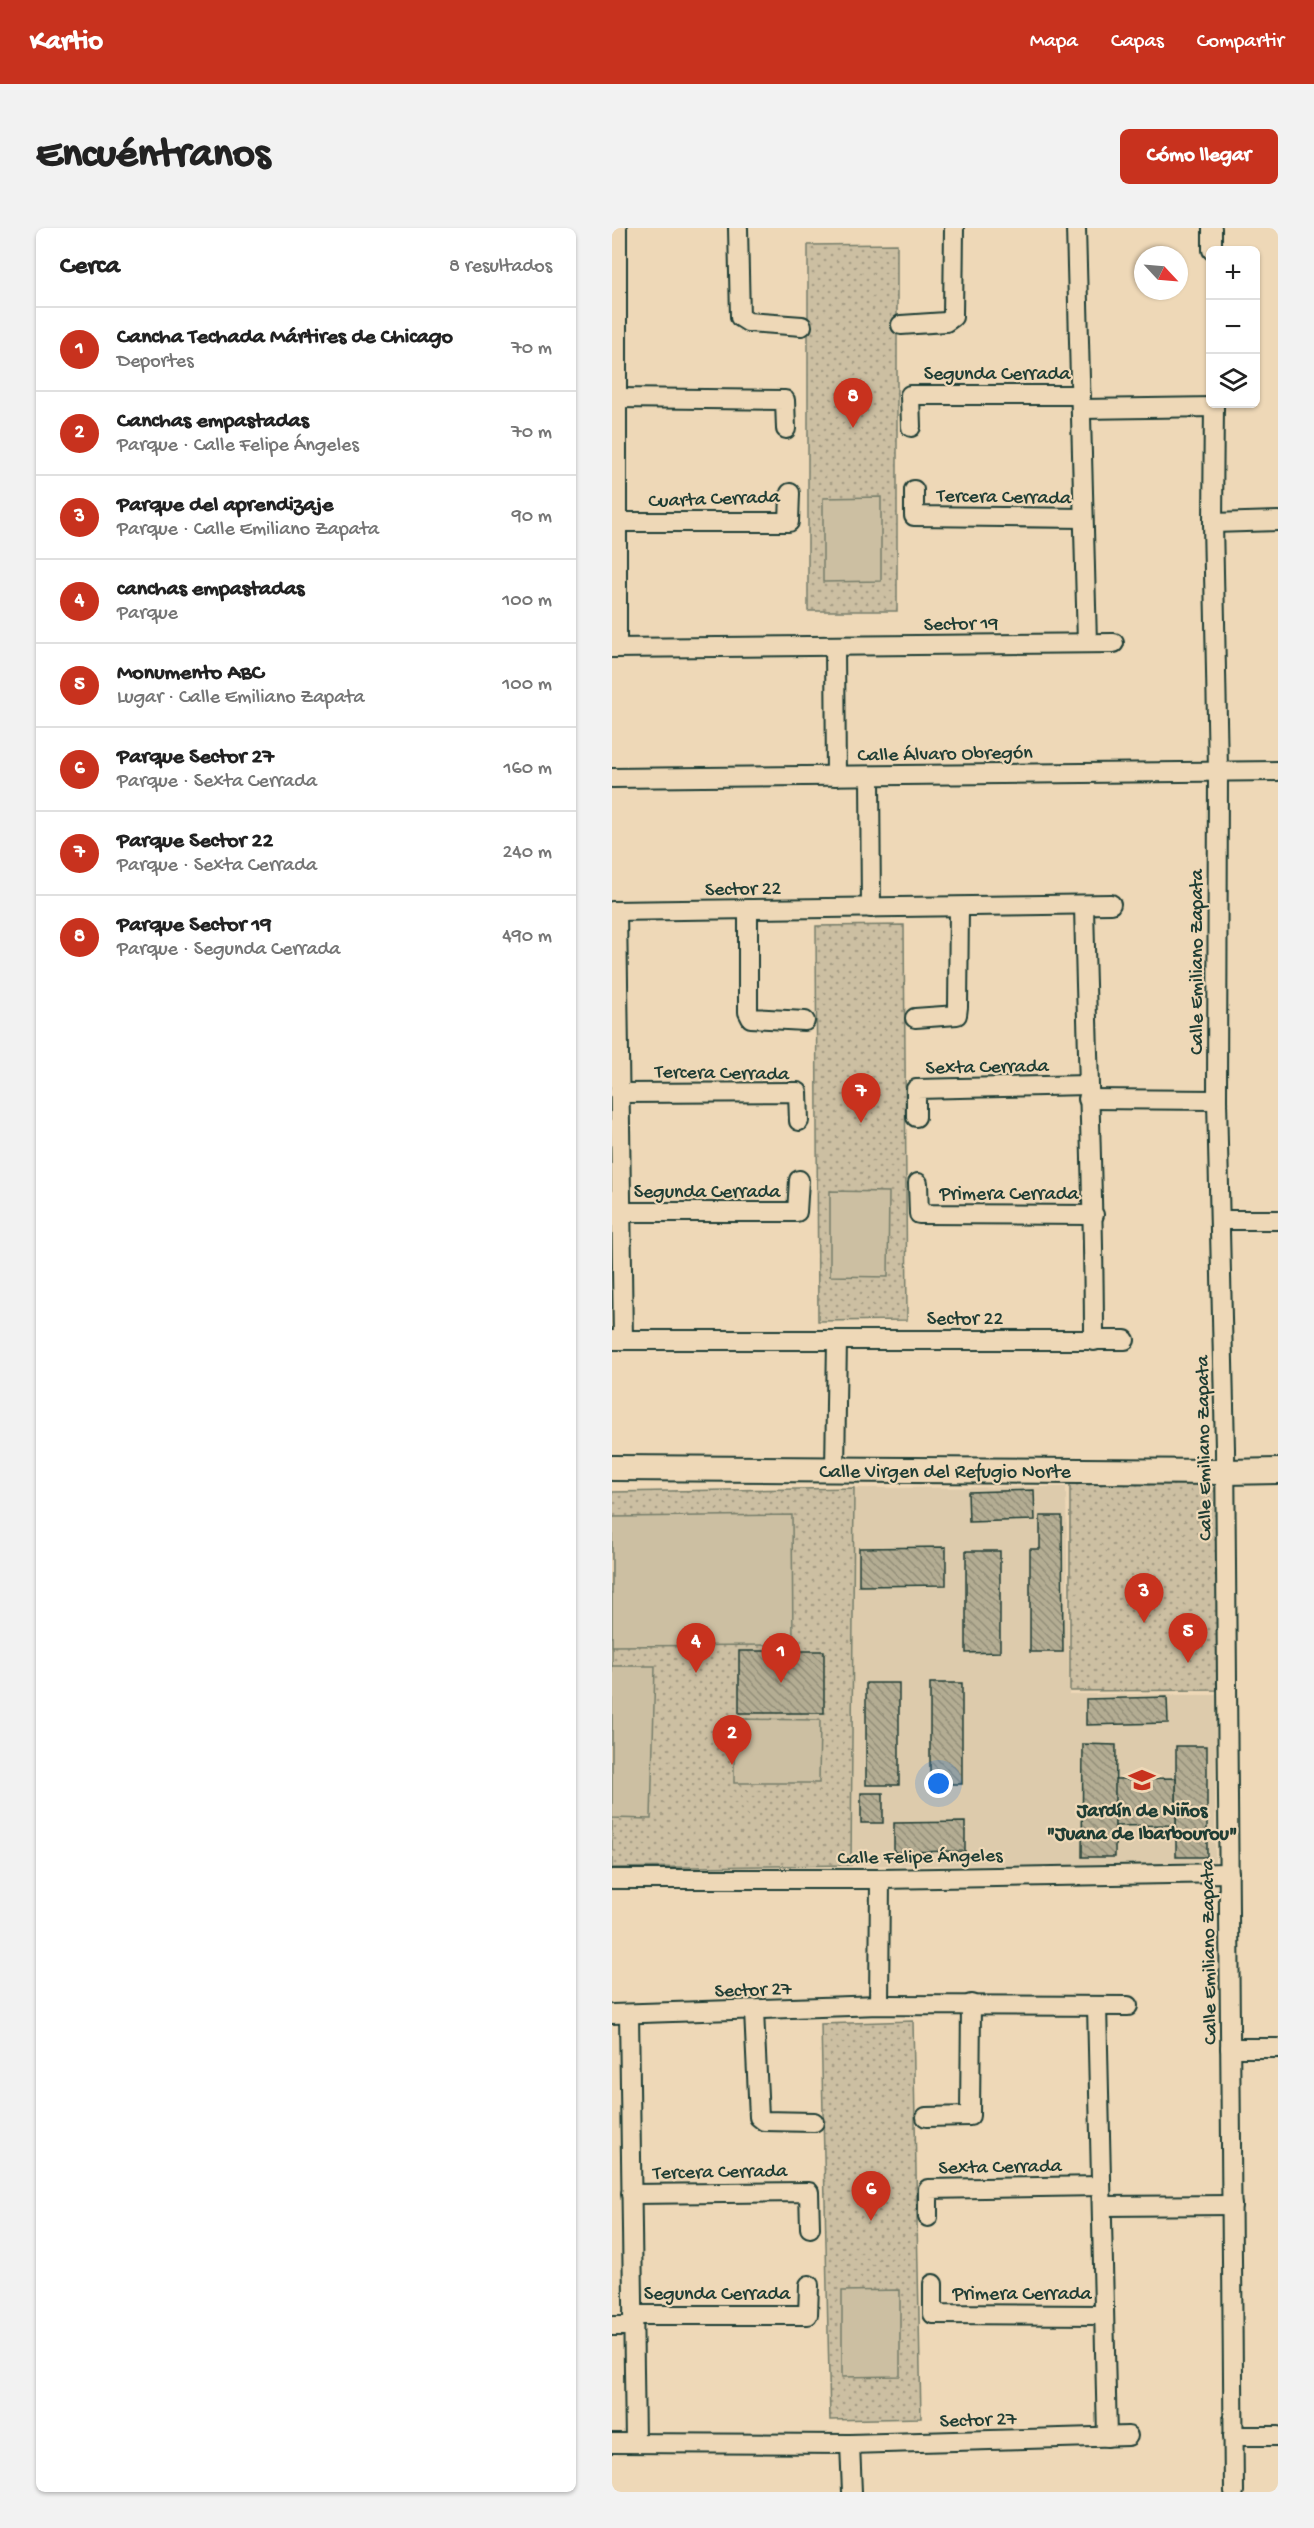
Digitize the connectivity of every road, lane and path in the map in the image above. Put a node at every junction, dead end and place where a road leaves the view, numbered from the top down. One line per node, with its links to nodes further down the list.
1 (616, 228): 9 (street, Sector 19)
2 (738, 228): 8 (street)
3 (954, 228): 7 (street)
4 (1076, 228): 10 (street)
5 (1212, 228): 6 (street)
6 (1212, 246)
7 (902, 325)
8 (802, 326)
9 (617, 398): 14 (street); 20 (street, Sector 19)
10 (1081, 402): 11 (street); 13 (street, Segunda Cerrada); 17 (street)
11 (1206, 405)
12 (1214, 408): 19 (street, Calle Emiliano Zapata)
13 (911, 427)
14 (786, 429)
15 (914, 490): 17 (street, Tercera Cerrada)
16 (790, 493): 20 (street, Cuarta Cerrada)
17 (1083, 518): 22 (street)
18 (1278, 521): 19 (street)
19 (1213, 523): 25 (street, Calle Emiliano Zapata)
20 (615, 528): 24 (street, Sector 19)
21 (1114, 643): 22 (street, Sector 19)
22 (1087, 644): 23 (street, Sector 19)
23 (835, 646): 24 (street, Sector 19); 27 (street)
24 (614, 648)
25 (1218, 770): 26 (street, Calle Álvaro Obregón); 28 (street, Calle Álvaro Obregón); 40 (street, Calle Emiliano Zapata)
26 (1278, 771)
27 (836, 776): 28 (street, Calle Álvaro Obregón); 29 (street, Calle Álvaro Obregón)
28 (870, 777): 33 (street)
29 (612, 778)
30 (1111, 904): 31 (street, Sector 22)
31 (1084, 905): 32 (street, Sector 22); 38 (street)
32 (959, 907): 33 (street, Sector 22); 36 (street)
33 (871, 908): 34 (street, Sector 22)
34 (748, 909): 35 (street, Sector 22); 37 (street)
35 (614, 911): 39 (street, Sector 22)
36 (915, 1018)
37 (805, 1021)
38 (1088, 1092): 40 (street); 41 (street, Sexta Cerrada); 45 (street)
39 (619, 1093): 42 (street, Tercera Cerrada); 46 (street, Sector 22)
40 (1217, 1100): 47 (street, Calle Emiliano Zapata)
41 (916, 1118)
42 (799, 1121)
43 (799, 1180): 46 (street, Segunda Cerrada)
44 (918, 1183): 45 (street, Primera Cerrada)
45 (1094, 1215): 52 (street)
46 (618, 1218): 49 (street, Sector 22)
47 (1220, 1220): 48 (street); 56 (street, Calle Emiliano Zapata)
48 (1278, 1220)
49 (617, 1340): 50 (street, Sector 22)
50 (837, 1340): 52 (street, Sector 22); 54 (street)
51 (1125, 1340): 52 (street, Sector 22)
52 (1094, 1341)
53 (612, 1468): 54 (street, Calle Virgen del Refugio Norte)
54 (835, 1469): 56 (street, Calle Virgen del Refugio Norte)
55 (1278, 1470): 56 (street, Calle Virgen del Refugio Norte)
56 (1225, 1472): 57 (street, Calle Emiliano Zapata)
57 (1228, 1873): 59 (street, Calle Felipe Ángeles); 66 (street, Calle Emiliano Zapata)
58 (612, 1879): 59 (street, Calle Felipe Ángeles)
59 (880, 1879): 61 (street)
60 (971, 2004): 61 (street, Sector 27); 63 (street, Sector 27); 68 (street)
61 (879, 2005): 64 (street, Sector 27)
62 (1128, 2006): 63 (street, Sector 27)
63 (1097, 2007): 70 (street)
64 (754, 2011): 65 (street, Sector 27); 69 (street)
65 (621, 2014): 71 (street, Sector 27)
66 (1230, 2048): 67 (street); 72 (street, Calle Emiliano Zapata)
67 (1278, 2048)
68 (926, 2118)
69 (814, 2122)
70 (1101, 2186): 73 (street); 74 (street, Sexta Cerrada)
71 (631, 2194): 75 (street, Tercera Cerrada); 79 (street, Sector 27)
72 (1232, 2205): 73 (street); 82 (street, Calle Emiliano Zapata)
73 (1102, 2206): 78 (street)
74 (928, 2217)
75 (810, 2228)
76 (933, 2284): 78 (street, Primera Cerrada)
77 (809, 2285): 79 (street, Segunda Cerrada)
78 (1104, 2315): 84 (street)
79 (633, 2320): 80 (street); 86 (street, Sector 27)
80 (612, 2326)
81 (1128, 2436): 84 (street, Sector 27)
82 (1233, 2436): 83 (street); 89 (street, Calle Emiliano Zapata)
83 (1278, 2436)
84 (1107, 2437): 87 (street, Sector 27)
85 (612, 2442): 86 (street, Sector 27)
86 (635, 2442): 87 (street, Sector 27)
87 (850, 2444): 88 (street)
88 (852, 2492)
89 (1234, 2492)

